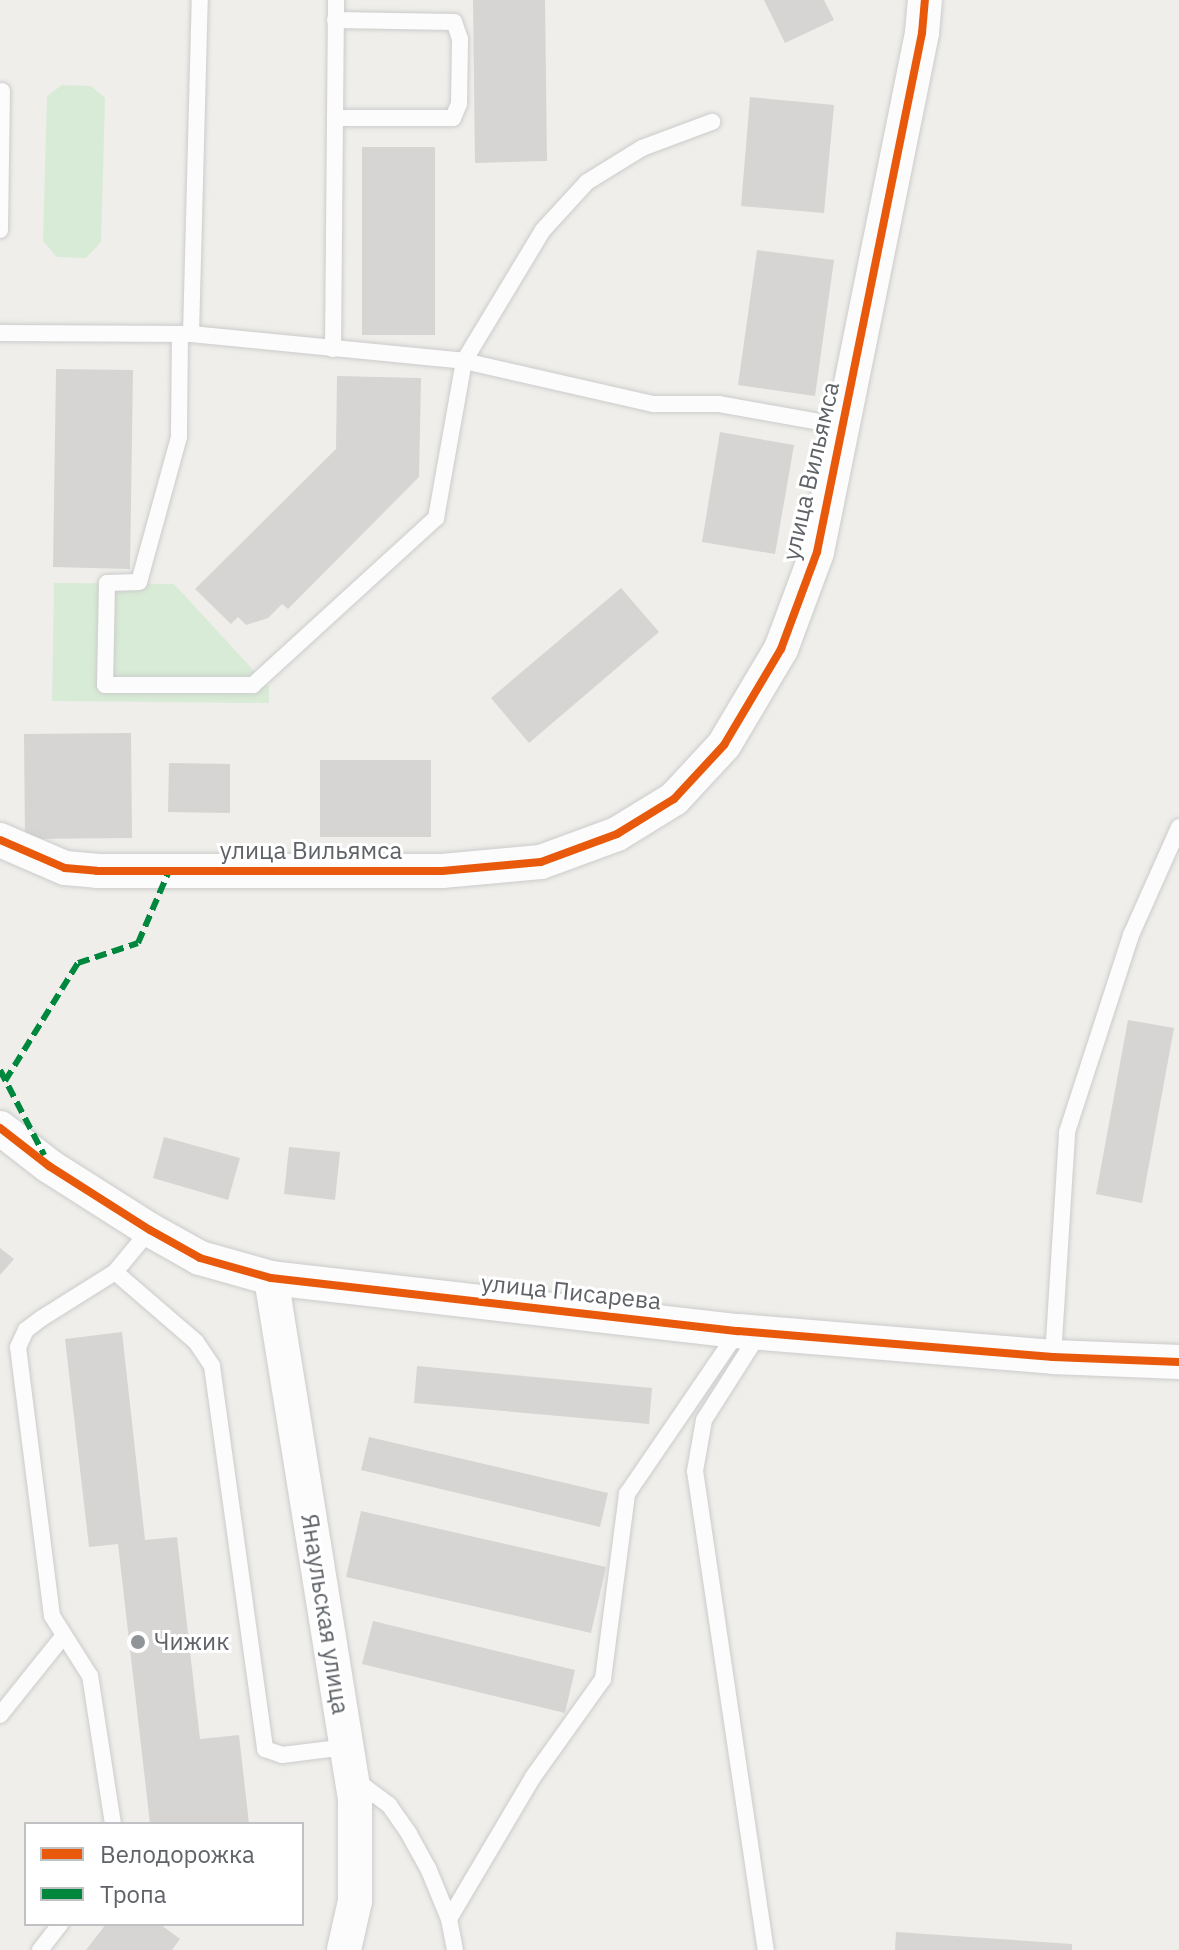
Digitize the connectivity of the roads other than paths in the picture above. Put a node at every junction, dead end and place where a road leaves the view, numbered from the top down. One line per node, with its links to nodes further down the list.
1 (200, 0): 10 (lane)
2 (336, 0): 4 (lane)
3 (925, 0): 13 (street, улица Вильямса)
4 (335, 20): 6 (lane); 6 (lane)
5 (2, 91): 8 (lane)
6 (335, 118): 11 (lane)
7 (712, 122): 12 (lane)
8 (0, 230)
9 (0, 333): 10 (lane)
10 (186, 334): 11 (lane); 12 (lane)
11 (333, 349): 12 (lane)
12 (464, 361): 13 (lane)
13 (842, 426): 15 (street, улица Вильямса)
14 (1179, 827): 21 (lane)
15 (0, 840)
16 (0, 1128): 17 (street, улица Писарева)
17 (150, 1230): 18 (lane); 19 (street, улица Писарева)
18 (115, 1272): 23 (lane); 25 (lane)
19 (271, 1278): 20 (street, улица Писарева); 25 (street, Янаульская улица)
20 (749, 1332): 21 (street, улица Писарева); 27 (lane); 29 (lane)
21 (1053, 1357): 22 (street, улица Писарева)
22 (1179, 1362)
23 (64, 1635): 24 (lane); 26 (lane)
24 (0, 1715)
25 (348, 1761): 27 (lane); 31 (street, Янаульская улица)
26 (113, 1822)
27 (449, 1919): 32 (lane)
28 (58, 1926): 30 (lane)
29 (770, 1948)
30 (40, 1950)
31 (344, 1950)
32 (455, 1950)

